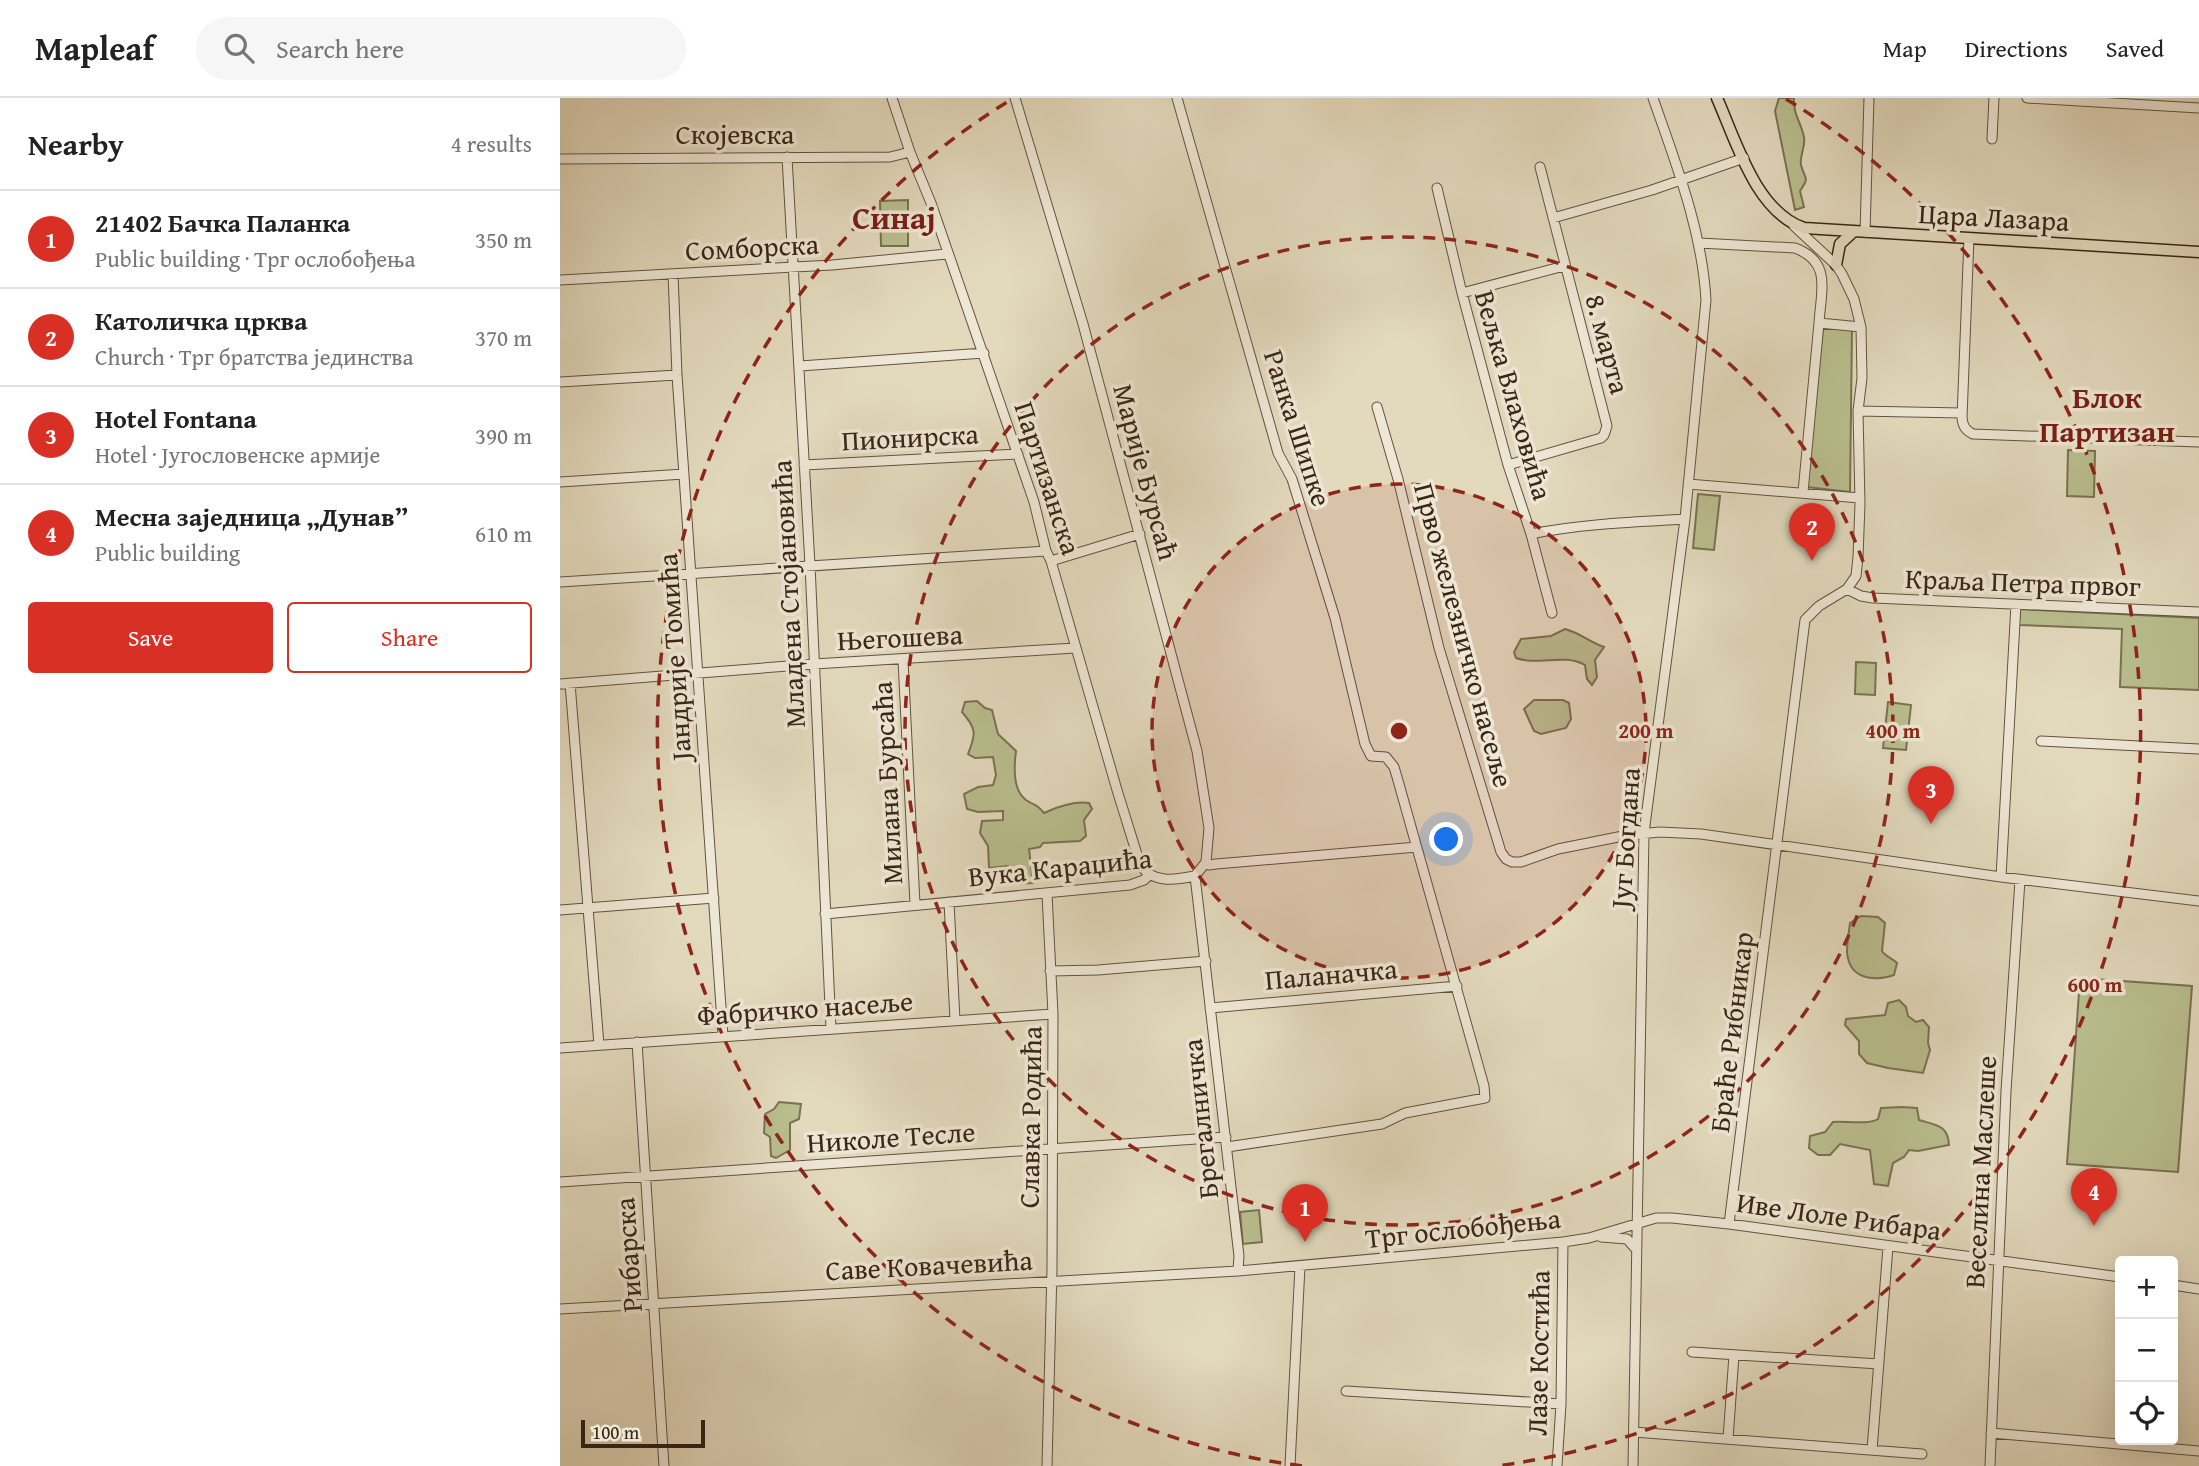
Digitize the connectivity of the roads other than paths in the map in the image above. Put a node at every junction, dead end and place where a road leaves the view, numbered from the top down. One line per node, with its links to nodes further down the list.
1 (892, 98): 11 (street, Партизанска)
2 (1015, 98): 50 (street, Марије Бурсаћ)
3 (1177, 98): 70 (street, Ранка Шипке)
4 (1653, 98): 16 (street, Југ Богдана)
5 (1717, 98): 13 (main road)
6 (1869, 98): 20 (street)
7 (1994, 98): 10 (street)
8 (2027, 98): 9 (street)
9 (2199, 108)
10 (1992, 139)
11 (910, 152): 12 (street, Скојевска); 24 (street, Партизанска)
12 (787, 157): 14 (street, Скојевска); 27 (street, Младена Стојановића)
13 (1744, 158): 16 (street); 19 (main road)
14 (560, 159)
15 (1540, 167): 18 (street, 8. марта)
16 (1681, 181): 18 (street); 22 (street, Југ Богдана)
17 (1437, 188): 30 (street, Вељка Влаховића)
18 (1553, 218): 26 (street, 8. марта)
19 (1788, 221): 20 (main road, Цара Лазара); 25 (street)
20 (1859, 232): 21 (main road, Цара Лазара); 25 (main road)
21 (1969, 238): 23 (main road, Цара Лазара); 39 (street)
22 (1699, 243): 31 (street); 46 (street, Југ Богдана)
23 (2199, 252)
24 (947, 254): 27 (street, Сомборска); 33 (street, Партизанска)
25 (1836, 265): 32 (street)
26 (1564, 266): 30 (street); 43 (street, 8. марта)
27 (792, 267): 28 (street, Сомборска); 34 (street, Младена Стојановића)
28 (673, 274): 29 (street, Сомборска); 35 (street, Јандрије Томића)
29 (560, 280)
30 (1462, 293): 43 (street, Вељка Влаховића)
31 (1819, 323): 32 (street); 47 (street)
32 (1861, 327): 38 (street)
33 (984, 353): 34 (street); 41 (street, Партизанска)
34 (800, 366): 42 (street, Младена Стојановића)
35 (677, 375): 36 (street); 44 (street, Јандрије Томића)
36 (560, 382)
37 (1377, 407): 68 (street, Прво железничко насеље)
38 (1858, 411): 39 (street); 48 (street)
39 (1962, 413): 40 (street)
40 (2199, 443)
41 (1018, 454): 42 (street, Пионирска); 52 (street, Партизанска)
42 (804, 465): 54 (street, Младена Стојановића)
43 (1508, 465): 51 (street, Вељка Влаховића)
44 (684, 474): 45 (street); 55 (street, Јандрије Томића)
45 (560, 482)
46 (1688, 484): 47 (street); 49 (street, Југ Богдана)
47 (1803, 492): 48 (street)
48 (1860, 498): 57 (street)
49 (1685, 519): 51 (street); 68 (street, Југ Богдана)
50 (1140, 534): 53 (street); 71 (street, Марије Бурсаћ)
51 (1531, 534): 60 (street, Вељка Влаховића)
52 (1046, 551): 53 (street, Партизанска); 54 (street)
53 (1051, 561): 61 (street, Партизанска)
54 (810, 565): 55 (street); 63 (street, Младена Стојановића)
55 (691, 574): 56 (street); 64 (street, Јандрије Томића)
56 (560, 582)
57 (1847, 589): 58 (street, Краља Петра првог); 69 (street, Браће Рибникар)
58 (2016, 604): 59 (street, Краља Петра првог); 74 (street)
59 (2199, 612)
60 (1552, 613)
61 (1075, 648): 62 (street, Његошева); 72 (street, Партизанска)
62 (903, 660): 63 (street, Његошева); 80 (street, Милана Бурсаћа)
63 (814, 664): 64 (street, Његошева); 83 (street, Младена Стојановића)
64 (697, 674): 65 (street, Његошева); 77 (street, Јандрије Томића)
65 (565, 684): 81 (street)
66 (2040, 741): 67 (street)
67 (2199, 749)
68 (1644, 833): 69 (street); 99 (street, Југ Богдана)
69 (1777, 845): 74 (street); 100 (street, Браће Рибникар)
70 (1417, 847): 71 (street); 86 (street)
71 (1206, 862): 73 (street, Вука Караџића)
72 (1149, 875): 73 (street, Вука Караџића); 76 (street, Вука Караџића)
73 (1195, 876): 84 (street, Брегалничка)
74 (2001, 877): 75 (street)
75 (2020, 880): 78 (street); 105 (street, Веселина Маслеше)
76 (1047, 894): 79 (street, Вука Караџића); 85 (street, Славка Родића)
77 (714, 898): 81 (street); 91 (street, Јандрије Томића)
78 (2199, 901)
79 (948, 902): 80 (street, Вука Караџића); 89 (street)
80 (915, 904): 83 (street, Вука Караџића)
81 (588, 909): 82 (street); 93 (street)
82 (560, 910)
83 (825, 914): 90 (street, Младена Стојановића)
84 (1206, 961): 85 (street); 87 (street, Брегалничка)
85 (1050, 971): 88 (street, Славка Родића)
86 (1457, 986): 87 (street, Паланачка); 95 (street, Николе Тесле)
87 (1210, 1008): 95 (street, Брегалничка)
88 (1054, 1014): 89 (street, Фабричко насеље); 96 (street, Славка Родића)
89 (955, 1020): 90 (street, Фабричко насеље)
90 (831, 1029): 91 (street, Фабричко насеље)
91 (723, 1036): 92 (street, Фабричко насеље)
92 (637, 1042): 93 (street, Фабричко насеље); 97 (street, Рибарска)
93 (599, 1045): 94 (street, Фабричко насеље)
94 (560, 1048)
95 (1226, 1142): 96 (street, Николе Тесле); 107 (street, Брегалничка)
96 (1051, 1149): 97 (street, Николе Тесле); 109 (street, Славка Родића)
97 (645, 1177): 98 (street, Николе Тесле); 112 (street, Рибарска)
98 (560, 1182)
99 (1636, 1223): 100 (street, Иве Лоле Рибара); 101 (street, Трг ослобођења); 104 (street, Југ Богдана)
100 (1729, 1224): 103 (street, Иве Лоле Рибара)
101 (1589, 1238): 102 (street, Трг ослобођења); 104 (street, Трг ослобођења)
102 (1563, 1242): 106 (street, Трг ослобођења); 118 (street, Лазе Костића)
103 (1888, 1247): 105 (street, Иве Лоле Рибара); 116 (street)
104 (1635, 1249): 119 (street, Југ Богдана)
105 (1999, 1259): 108 (street, Иве Лоле Рибара); 120 (street, Веселина Маслеше)
106 (1300, 1266): 107 (street, Саве Ковачевића); 127 (street)
107 (1238, 1271): 109 (street, Саве Ковачевића)
108 (2115, 1276)
109 (1051, 1281): 112 (street, Саве Ковачевића); 126 (street, Славка Родића)
110 (2178, 1286): 111 (street)
111 (2199, 1289)
112 (654, 1304): 113 (street, Саве Ковачевића); 125 (street, Рибарска)
113 (560, 1309)
114 (1692, 1352): 115 (street)
115 (1734, 1355): 116 (street); 121 (street)
116 (1879, 1364): 122 (street)
117 (1346, 1391): 118 (street)
118 (1562, 1404): 128 (street, Лазе Костића)
119 (1634, 1432): 121 (street); 129 (street, Југ Богдана)
120 (1991, 1433): 123 (street); 130 (street, Веселина Маслеше)
121 (1728, 1439): 122 (street)
122 (1872, 1450): 124 (street)
123 (2199, 1451)
124 (1922, 1454)
125 (664, 1466)
126 (1047, 1466)
127 (1290, 1466)
128 (1558, 1466)
129 (1633, 1466)
130 (1990, 1466)

